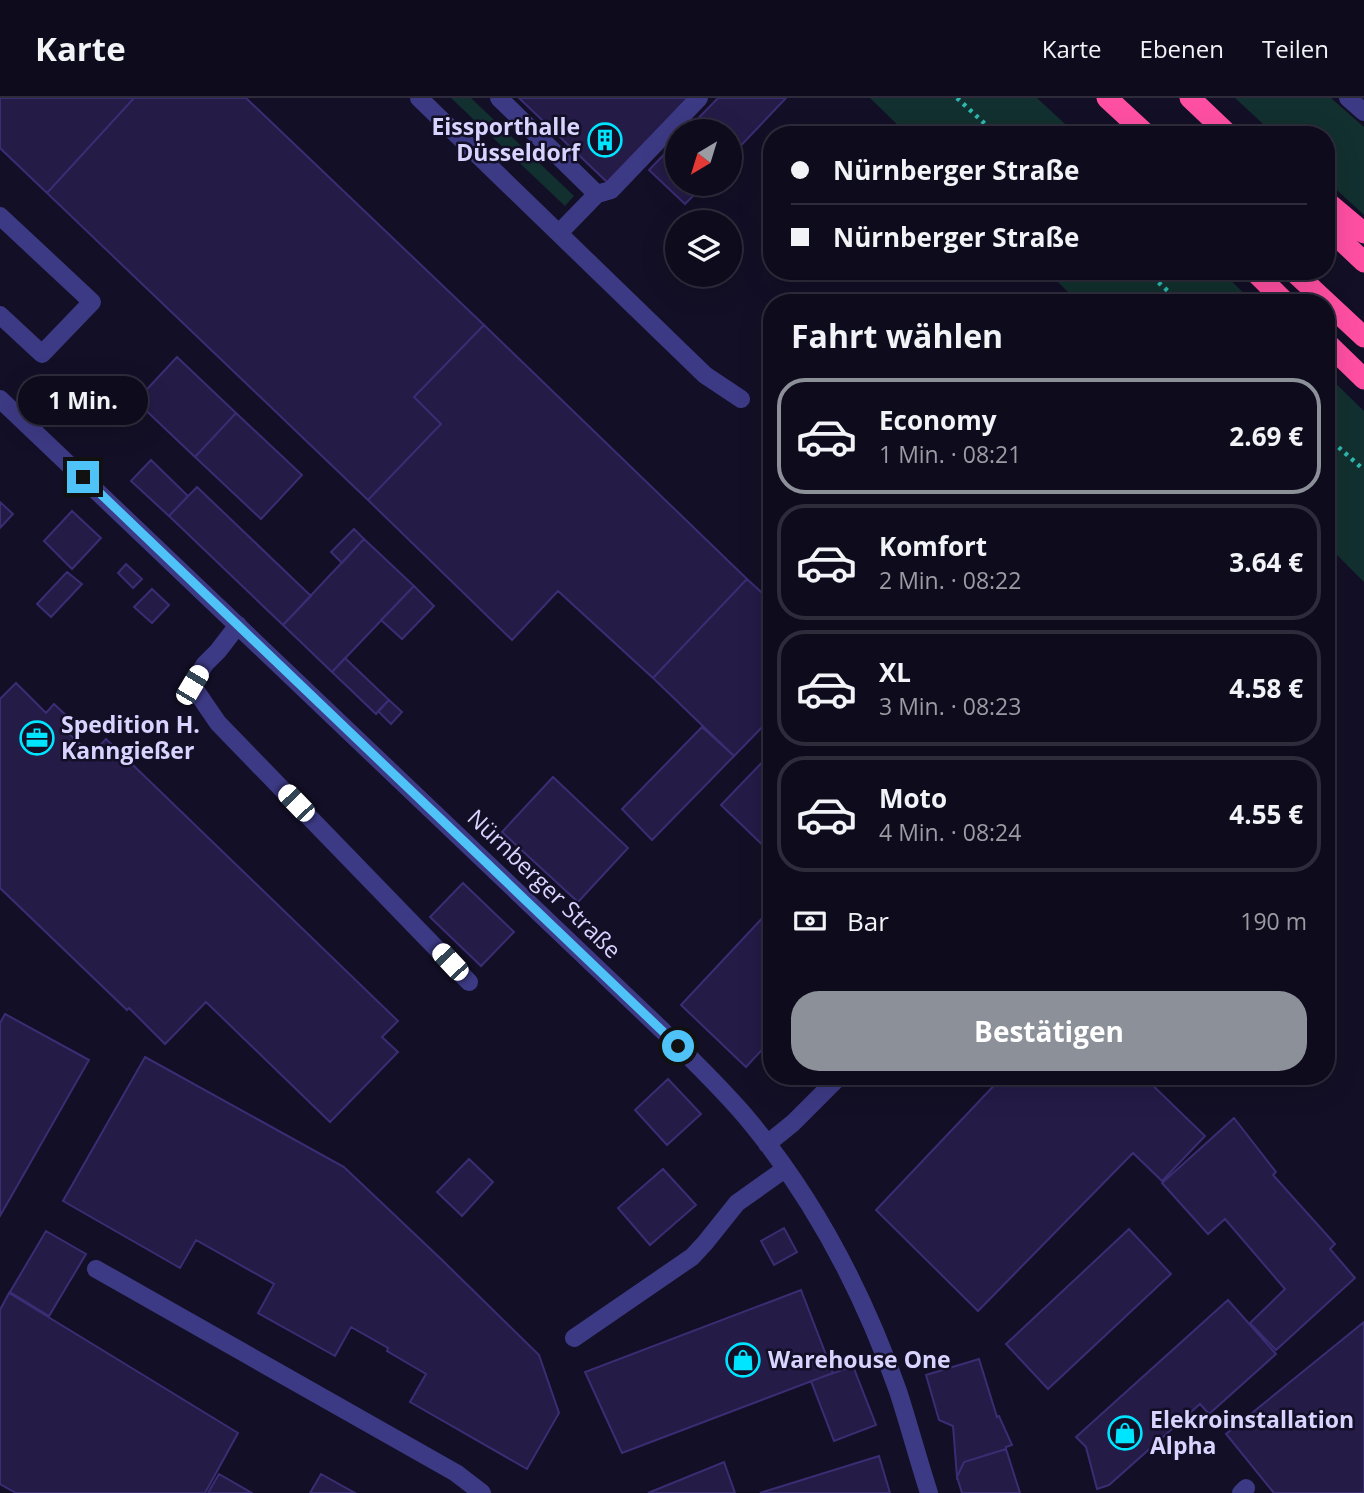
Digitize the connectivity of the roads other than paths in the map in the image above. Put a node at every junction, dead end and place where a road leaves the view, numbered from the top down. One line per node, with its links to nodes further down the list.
1 (419, 98): 14 (street)
2 (499, 98): 11 (street)
3 (699, 98): 11 (street)
4 (1190, 98): 10 (highway)
5 (1348, 98): 7 (street)
6 (1111, 102): 8 (highway); 9 (highway)
7 (1364, 112)
8 (1128, 126)
9 (1137, 126)
10 (1220, 126)
11 (597, 194): 14 (street)
12 (1335, 209): 15 (highway)
13 (0, 216): 23 (street)
14 (559, 233): 28 (street)
15 (1364, 233)
16 (1335, 235): 17 (highway)
17 (1364, 262)
18 (1263, 280): 20 (highway)
19 (1303, 280): 21 (highway)
20 (1277, 294)
21 (1318, 294)
22 (1335, 310): 24 (highway)
23 (0, 315)
24 (1364, 337)
25 (1335, 351): 26 (highway)
26 (1364, 379)
27 (0, 399): 29 (street, Nürnberger Straße)
28 (741, 399)
29 (238, 625): 30 (street); 32 (street, Nürnberger Straße)
30 (469, 982)
31 (831, 1085): 32 (street)
32 (767, 1144): 33 (street, Nürnberger Straße)
33 (785, 1169): 35 (street); 37 (street, Nürnberger Straße)
34 (96, 1269): 36 (street)
35 (574, 1338)
36 (482, 1493)
37 (929, 1493)

